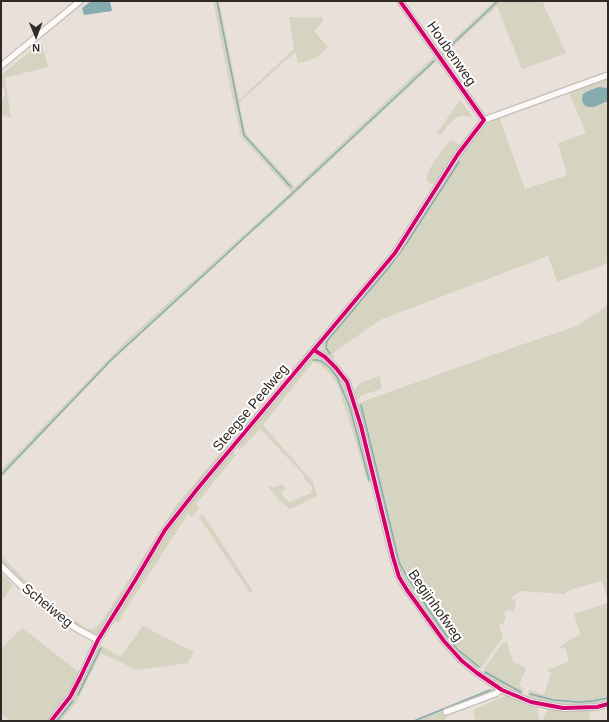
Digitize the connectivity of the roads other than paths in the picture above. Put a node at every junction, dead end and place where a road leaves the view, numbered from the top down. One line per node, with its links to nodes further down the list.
1 (80, 1): 3 (street)
2 (400, 1): 5 (street, Houbenweg)
3 (1, 66)
4 (608, 75): 5 (street)
5 (484, 120): 6 (street, Steegse Peelweg)
6 (314, 350): 8 (street, Steegse Peelweg); 9 (street, Begijnhofweg)
7 (1, 566): 8 (street, Scheiweg)
8 (98, 640): 12 (street, Steegse Peelweg)
9 (500, 688): 10 (street, Begijnhofweg); 11 (street)
10 (608, 704)
11 (446, 712)
12 (51, 721)

